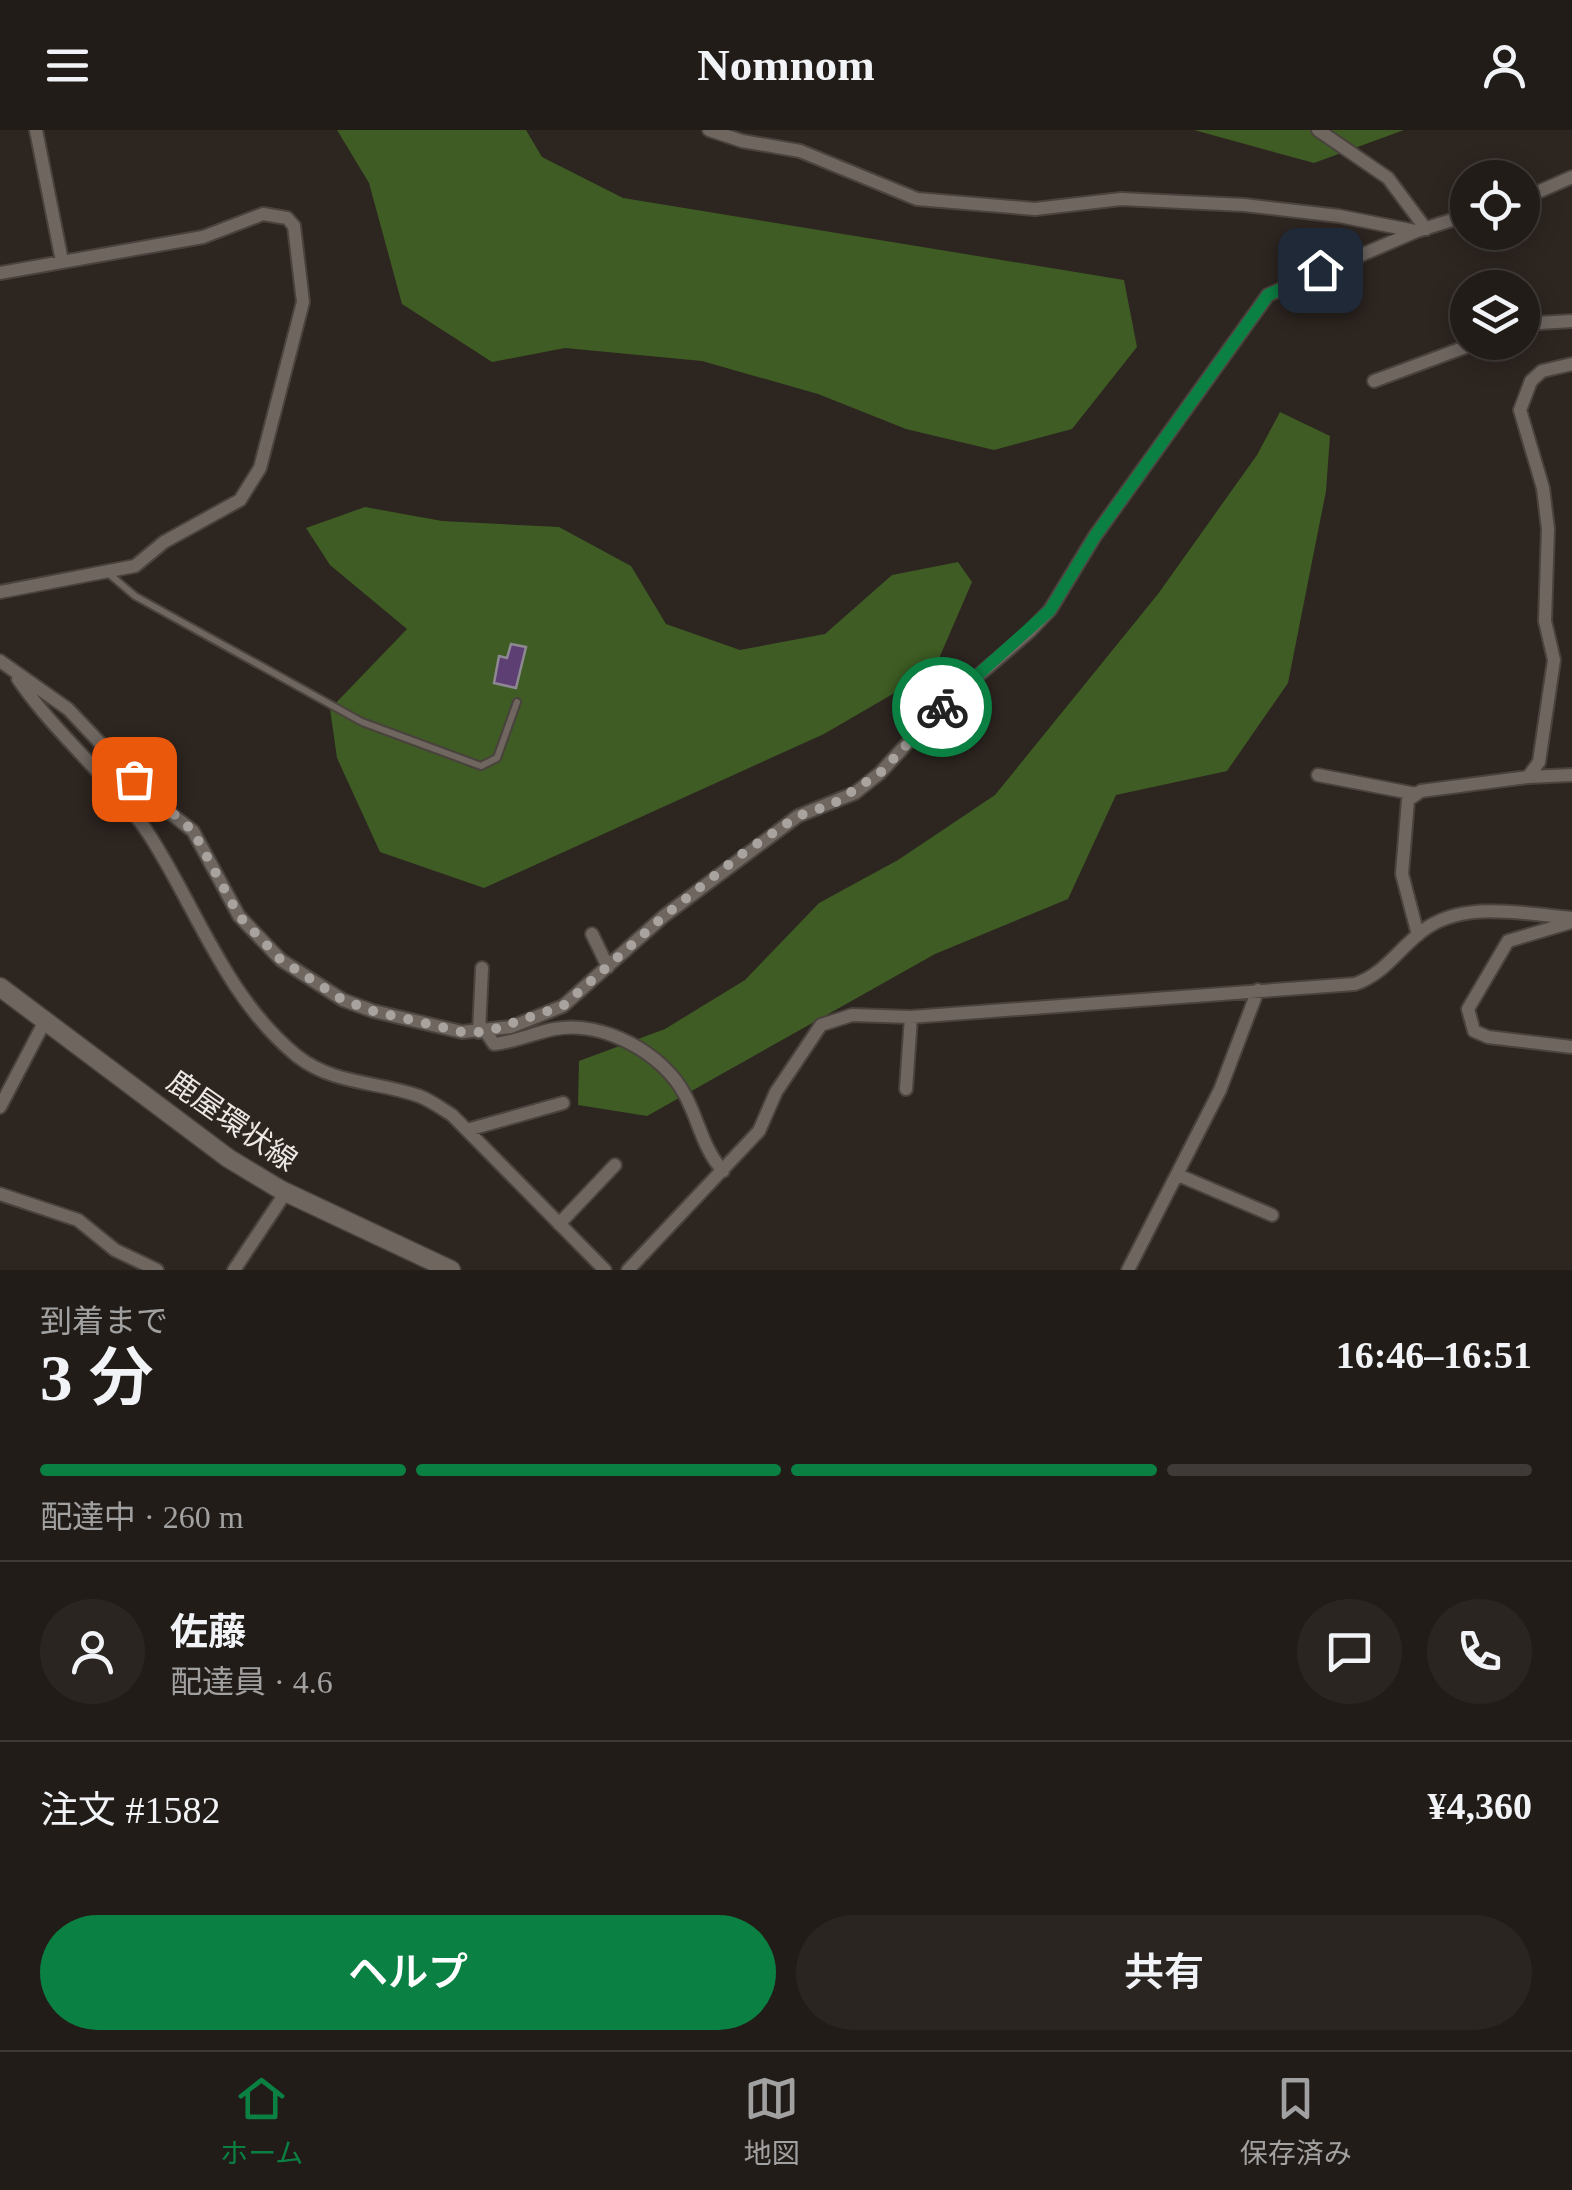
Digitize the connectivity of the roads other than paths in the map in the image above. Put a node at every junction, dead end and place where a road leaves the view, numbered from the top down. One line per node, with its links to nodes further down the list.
1 (36, 130): 8 (street)
2 (709, 130): 7 (street)
3 (1318, 130): 7 (street)
4 (1572, 177): 5 (street)
5 (1540, 191)
6 (1450, 221): 7 (street)
7 (1422, 230): 26 (street)
8 (62, 261): 9 (street); 15 (street)
9 (0, 273)
10 (1572, 321): 11 (street)
11 (1540, 323)
12 (1450, 353): 14 (street)
13 (1572, 364): 21 (street)
14 (1374, 382)
15 (107, 573): 16 (street); 18 (lane)
16 (0, 592)
17 (6, 665): 32 (street); 37 (street)
18 (517, 702)
19 (1318, 775): 22 (street)
20 (1572, 775): 21 (street)
21 (1528, 777): 22 (street)
22 (1416, 794): 25 (street)
23 (1572, 920): 25 (street); 33 (street)
24 (592, 934): 26 (street)
25 (1418, 934): 29 (street)
26 (608, 967): 32 (street)
27 (482, 968): 32 (street)
28 (0, 987): 31 (main road, 鹿屋環状線)
29 (1258, 990): 30 (street); 40 (street)
30 (911, 1017): 34 (street); 39 (street)
31 (46, 1018): 36 (street); 41 (main road, 鹿屋環状線)
32 (482, 1032): 39 (street)
33 (1572, 1046)
34 (906, 1089)
35 (563, 1103): 37 (street)
36 (0, 1108)
37 (467, 1130): 44 (street)
38 (615, 1165): 44 (street)
39 (723, 1171): 49 (street)
40 (1178, 1175): 43 (street); 50 (street)
41 (286, 1192): 46 (street); 47 (main road, 鹿屋環状線)
42 (0, 1194): 45 (street)
43 (1272, 1214)
44 (559, 1224): 48 (street)
45 (156, 1270)
46 (234, 1270)
47 (451, 1270)
48 (605, 1270)
49 (628, 1270)
50 (1128, 1270)

